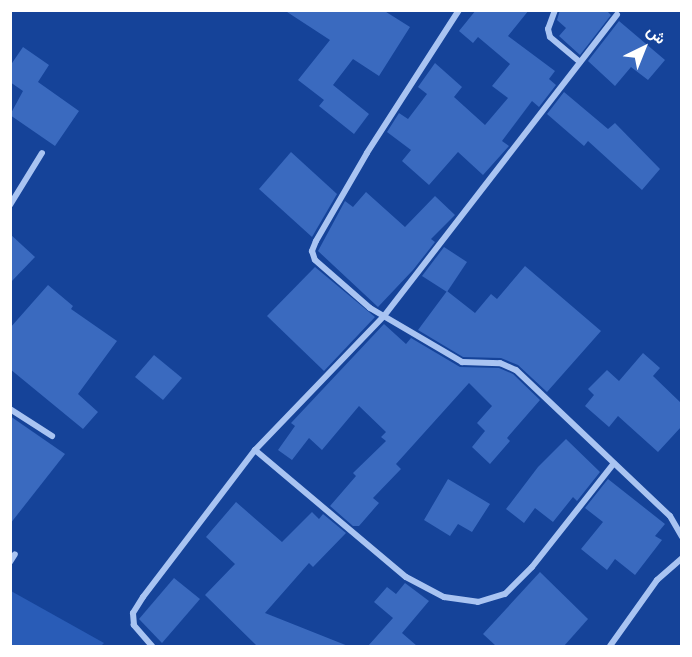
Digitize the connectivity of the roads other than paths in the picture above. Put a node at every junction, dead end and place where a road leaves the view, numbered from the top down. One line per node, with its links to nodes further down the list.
1 (459, 10): 7 (street)
2 (555, 10): 4 (street)
3 (617, 15): 4 (street)
4 (580, 62): 7 (street)
5 (42, 153): 6 (street)
6 (10, 205)
7 (384, 316): 10 (street); 11 (street)
8 (10, 409): 9 (street)
9 (52, 435)
10 (255, 450): 11 (street); 16 (street)
11 (614, 464): 12 (street)
12 (681, 537)
13 (15, 554): 15 (street)
14 (681, 558): 17 (street)
15 (10, 562)
16 (152, 646)
17 (610, 646)

